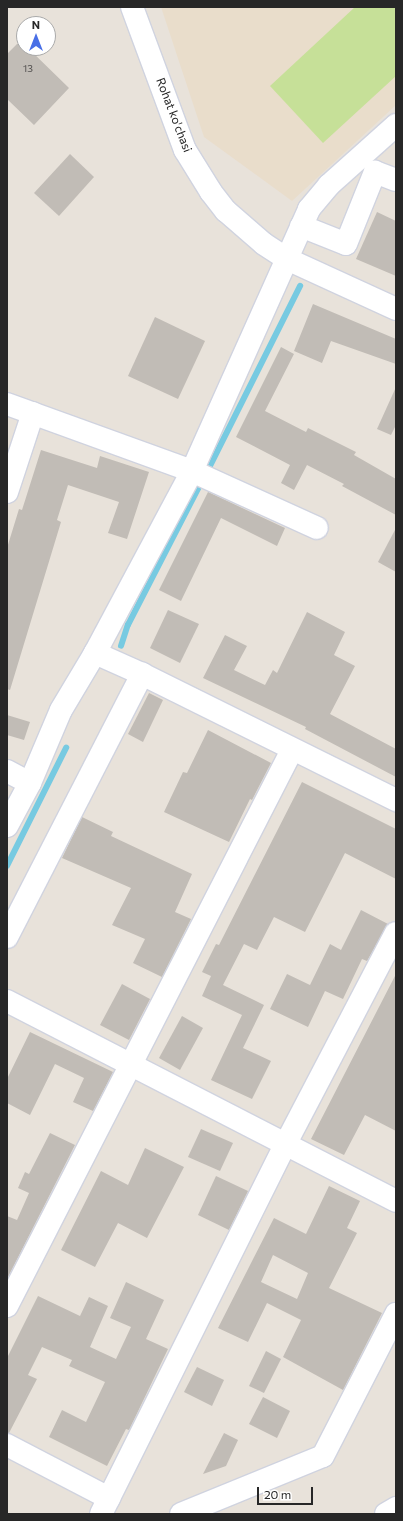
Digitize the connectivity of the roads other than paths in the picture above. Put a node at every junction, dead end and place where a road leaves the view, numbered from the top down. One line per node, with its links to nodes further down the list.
1 (132, 7): 5 (street, Rohat ko'chasi)
2 (396, 125): 4 (street)
3 (396, 180): 4 (street)
4 (301, 226): 5 (street)
5 (287, 259): 6 (street, Rohat ko'chasi); 9 (street)
6 (396, 308)
7 (7, 404): 8 (street)
8 (33, 413): 9 (street); 10 (street)
9 (192, 471): 11 (street); 12 (street)
10 (7, 492)
11 (317, 528)
12 (95, 653): 13 (street); 16 (street)
13 (142, 674): 14 (street); 20 (street)
14 (292, 750): 17 (street); 22 (street)
15 (7, 771): 16 (street)
16 (30, 783): 18 (street)
17 (396, 800)
18 (7, 826)
19 (396, 933): 23 (street)
20 (7, 936)
21 (7, 1001): 22 (street)
22 (132, 1067): 23 (street); 25 (street)
23 (285, 1145): 24 (street); 28 (street)
24 (396, 1201)
25 (7, 1306)
26 (396, 1314): 30 (street)
27 (7, 1445): 28 (street)
28 (105, 1506)
29 (396, 1508): 31 (street)
30 (181, 1514)
31 (386, 1514)

